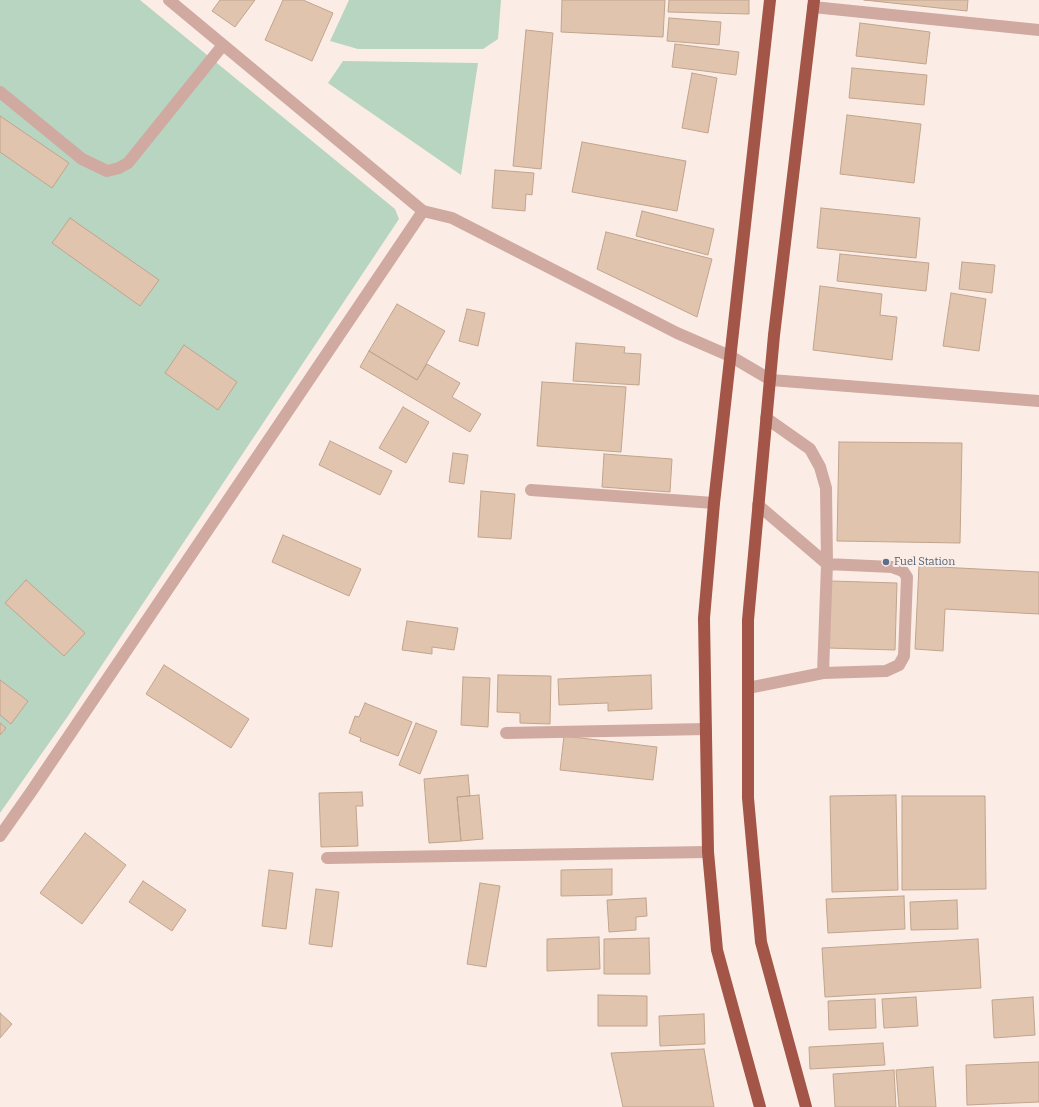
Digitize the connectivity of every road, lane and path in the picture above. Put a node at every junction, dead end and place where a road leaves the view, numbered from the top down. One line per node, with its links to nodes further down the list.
1 (170, 0): 5 (street)
2 (770, 0): 8 (highway)
3 (813, 3): 4 (street); 9 (highway)
4 (1039, 30)
5 (223, 45): 6 (street); 7 (street)
6 (0, 92)
7 (423, 211): 8 (street); 20 (street)
8 (730, 356): 9 (street); 13 (highway)
9 (771, 380): 10 (street); 11 (highway)
10 (1039, 401)
11 (766, 418): 14 (highway); 15 (street)
12 (531, 490): 13 (street)
13 (714, 503): 18 (highway)
14 (758, 505): 15 (street); 17 (highway)
15 (827, 564): 16 (street); 16 (street)
16 (823, 673): 17 (street)
17 (748, 688): 24 (highway)
18 (706, 729): 19 (street); 21 (highway)
19 (506, 733)
20 (0, 836)
21 (708, 852): 22 (street); 23 (highway)
22 (327, 858)
23 (760, 1107)
24 (806, 1107)

